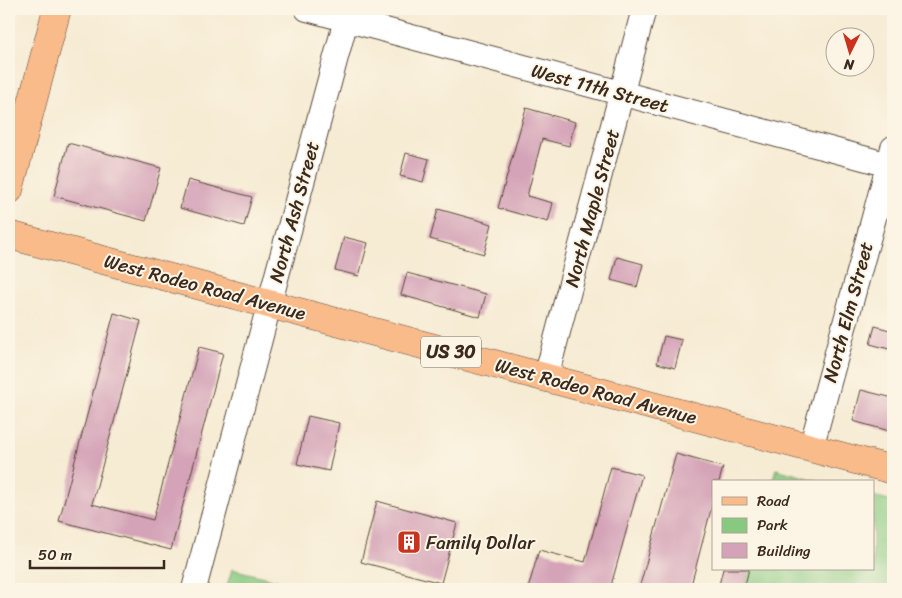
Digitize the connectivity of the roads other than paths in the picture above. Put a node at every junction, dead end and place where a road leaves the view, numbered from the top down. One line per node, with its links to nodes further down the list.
1 (57, 9): 7 (main road)
2 (307, 9): 4 (street, West 11th Street)
3 (644, 9): 5 (street, North Maple Street)
4 (348, 14): 5 (street, West 11th Street); 9 (street, North Ash Street)
5 (622, 94): 6 (street, West 11th Street); 10 (street, North Maple Street)
6 (892, 160): 11 (street, North Elm Street)
7 (9, 190)
8 (9, 235): 9 (main road, West Rodeo Road Avenue / US 30)
9 (269, 304): 10 (main road, West Rodeo Road Avenue / US 30); 13 (street, North Ash Street)
10 (546, 377): 11 (main road, West Rodeo Road Avenue / US 30)
11 (812, 448): 12 (main road, West Rodeo Road Avenue / US 30)
12 (893, 470)
13 (194, 589)

